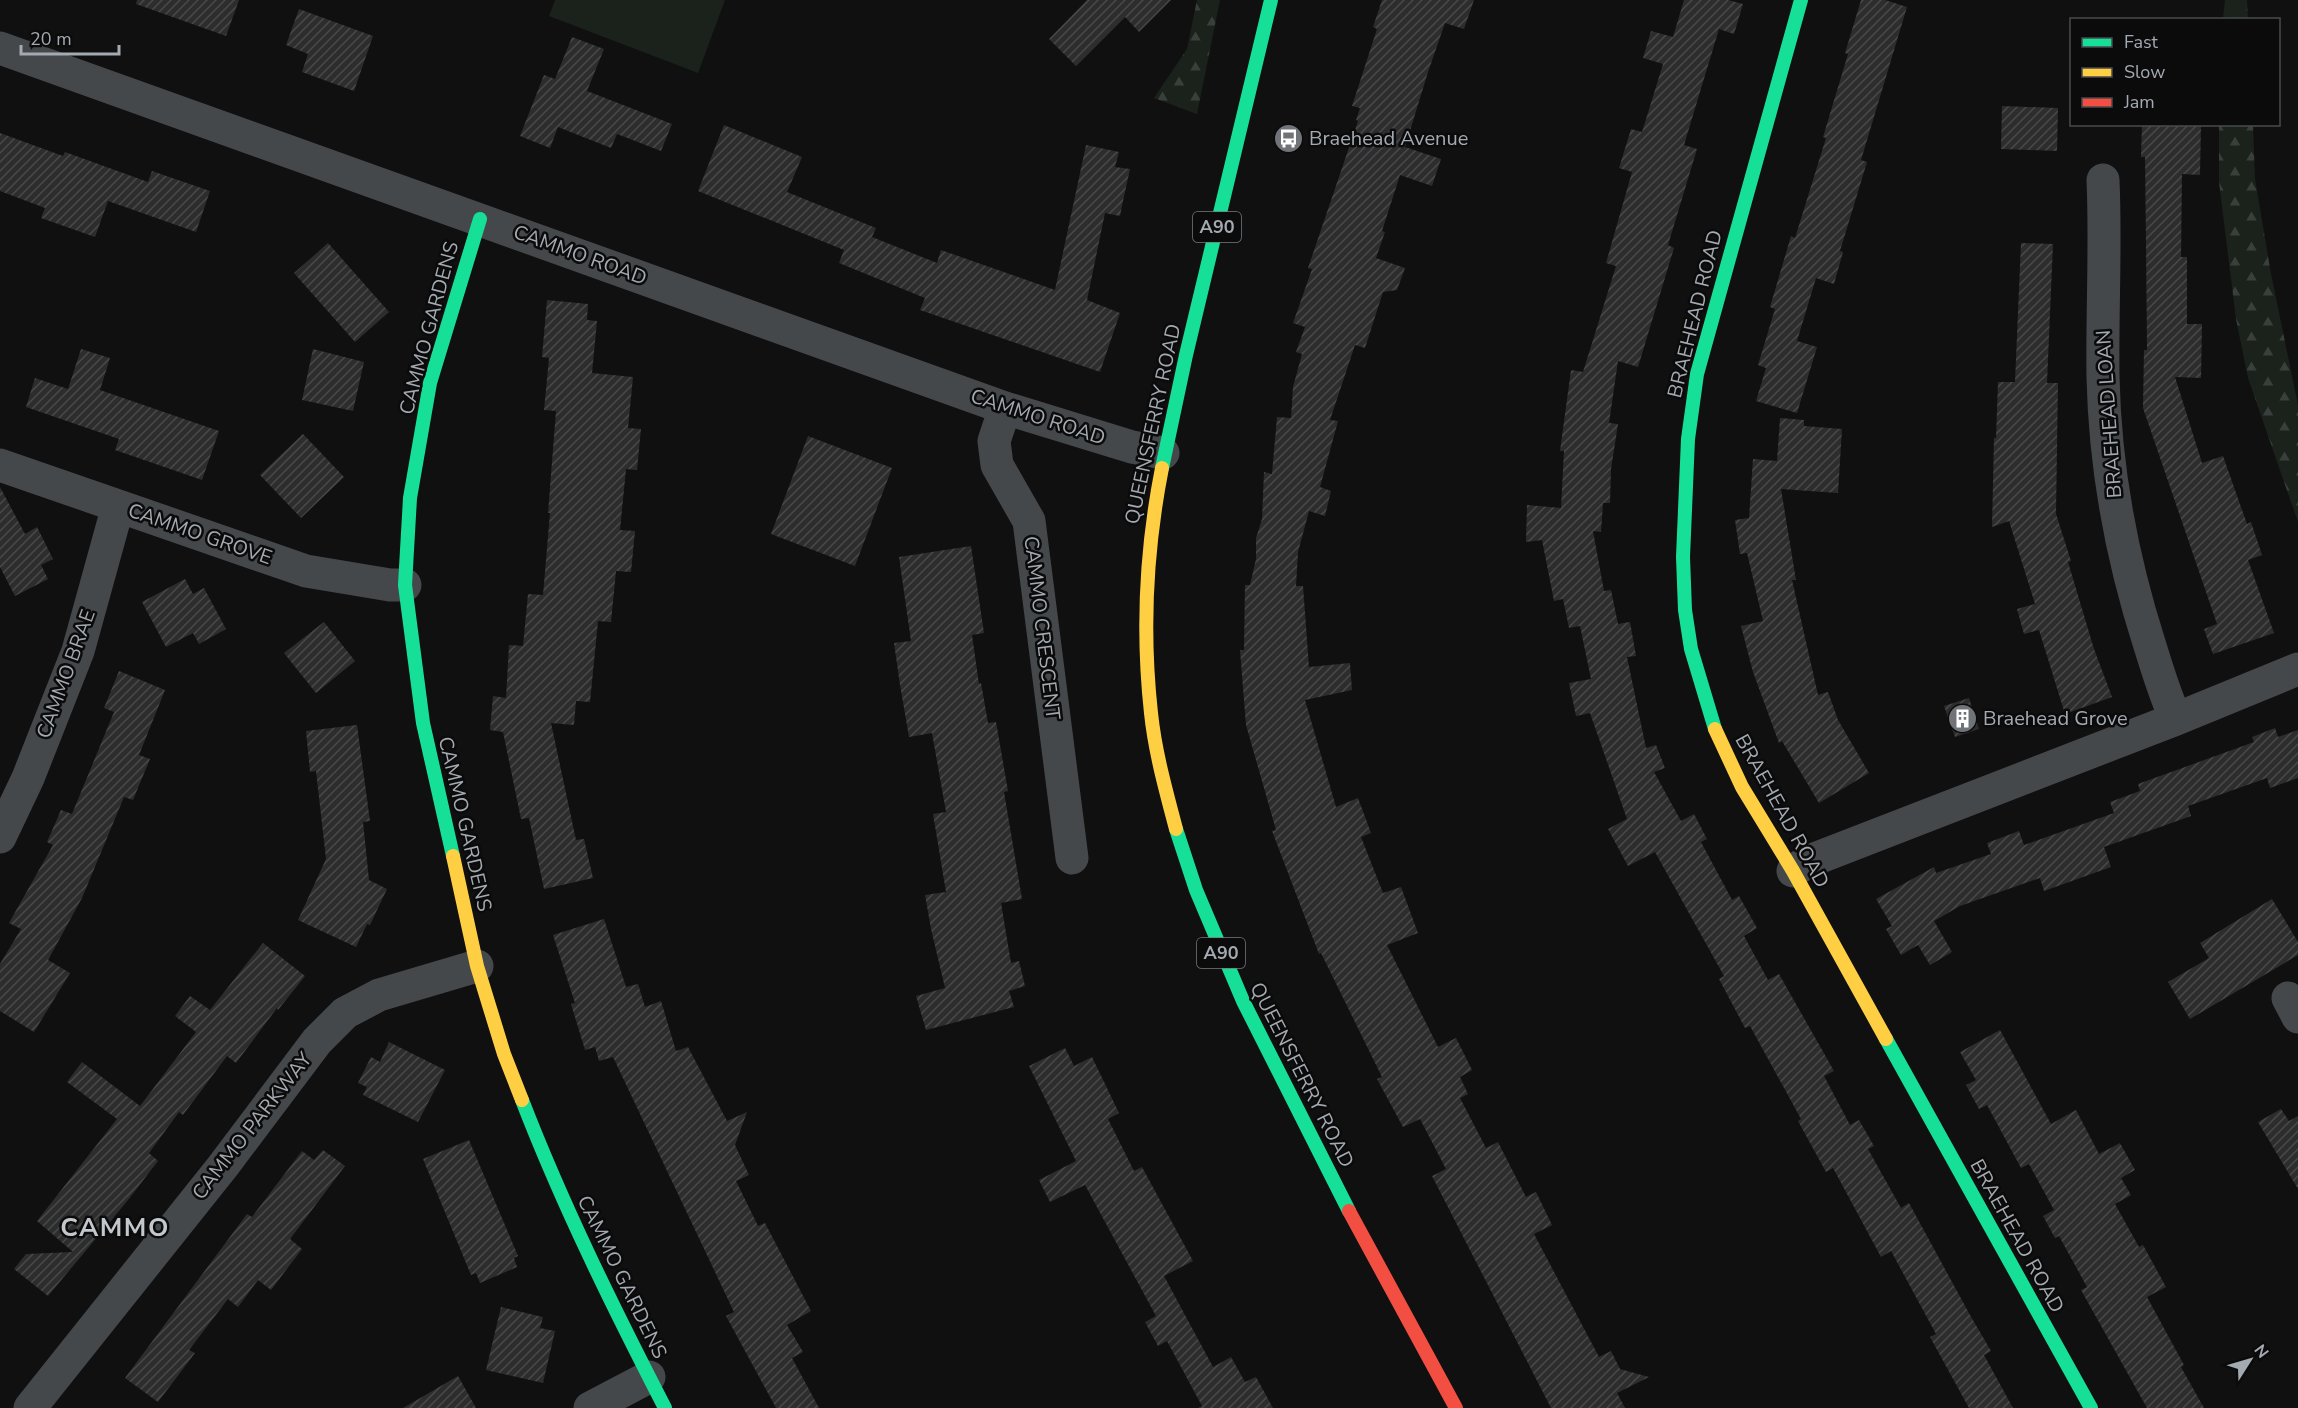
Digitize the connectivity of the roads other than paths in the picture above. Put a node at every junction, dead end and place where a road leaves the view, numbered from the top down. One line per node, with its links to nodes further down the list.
1 (1271, 0): 7 (street, QUEENSFERRY ROAD / A90)
2 (1801, 0): 15 (street, BRAEHEAD ROAD)
3 (0, 48): 5 (street, CAMMO ROAD)
4 (2094, 198): 12 (street, BRAEHEAD LOAN)
5 (480, 219): 6 (street, CAMMO ROAD); 10 (street, CAMMO GARDENS)
6 (1005, 408): 7 (street, CAMMO ROAD); 14 (street, CAMMO CRESCENT)
7 (1163, 453): 21 (street, QUEENSFERRY ROAD / A90)
8 (0, 465): 9 (street, CAMMO GROVE)
9 (118, 506): 10 (street, CAMMO GROVE); 13 (street, CAMMO BRAE)
10 (405, 585): 16 (street, CAMMO GARDENS)
11 (2298, 669): 12 (street)
12 (2176, 719): 15 (street)
13 (0, 837)
14 (1072, 858)
15 (1793, 871): 22 (street, BRAEHEAD ROAD)
16 (477, 966): 17 (street, CAMMO GARDENS); 18 (street, CAMMO PARKWAY)
17 (649, 1377): 19 (street); 20 (street, CAMMO GARDENS)
18 (30, 1408)
19 (590, 1408)
20 (665, 1408)
21 (1456, 1408)
22 (2091, 1408)

